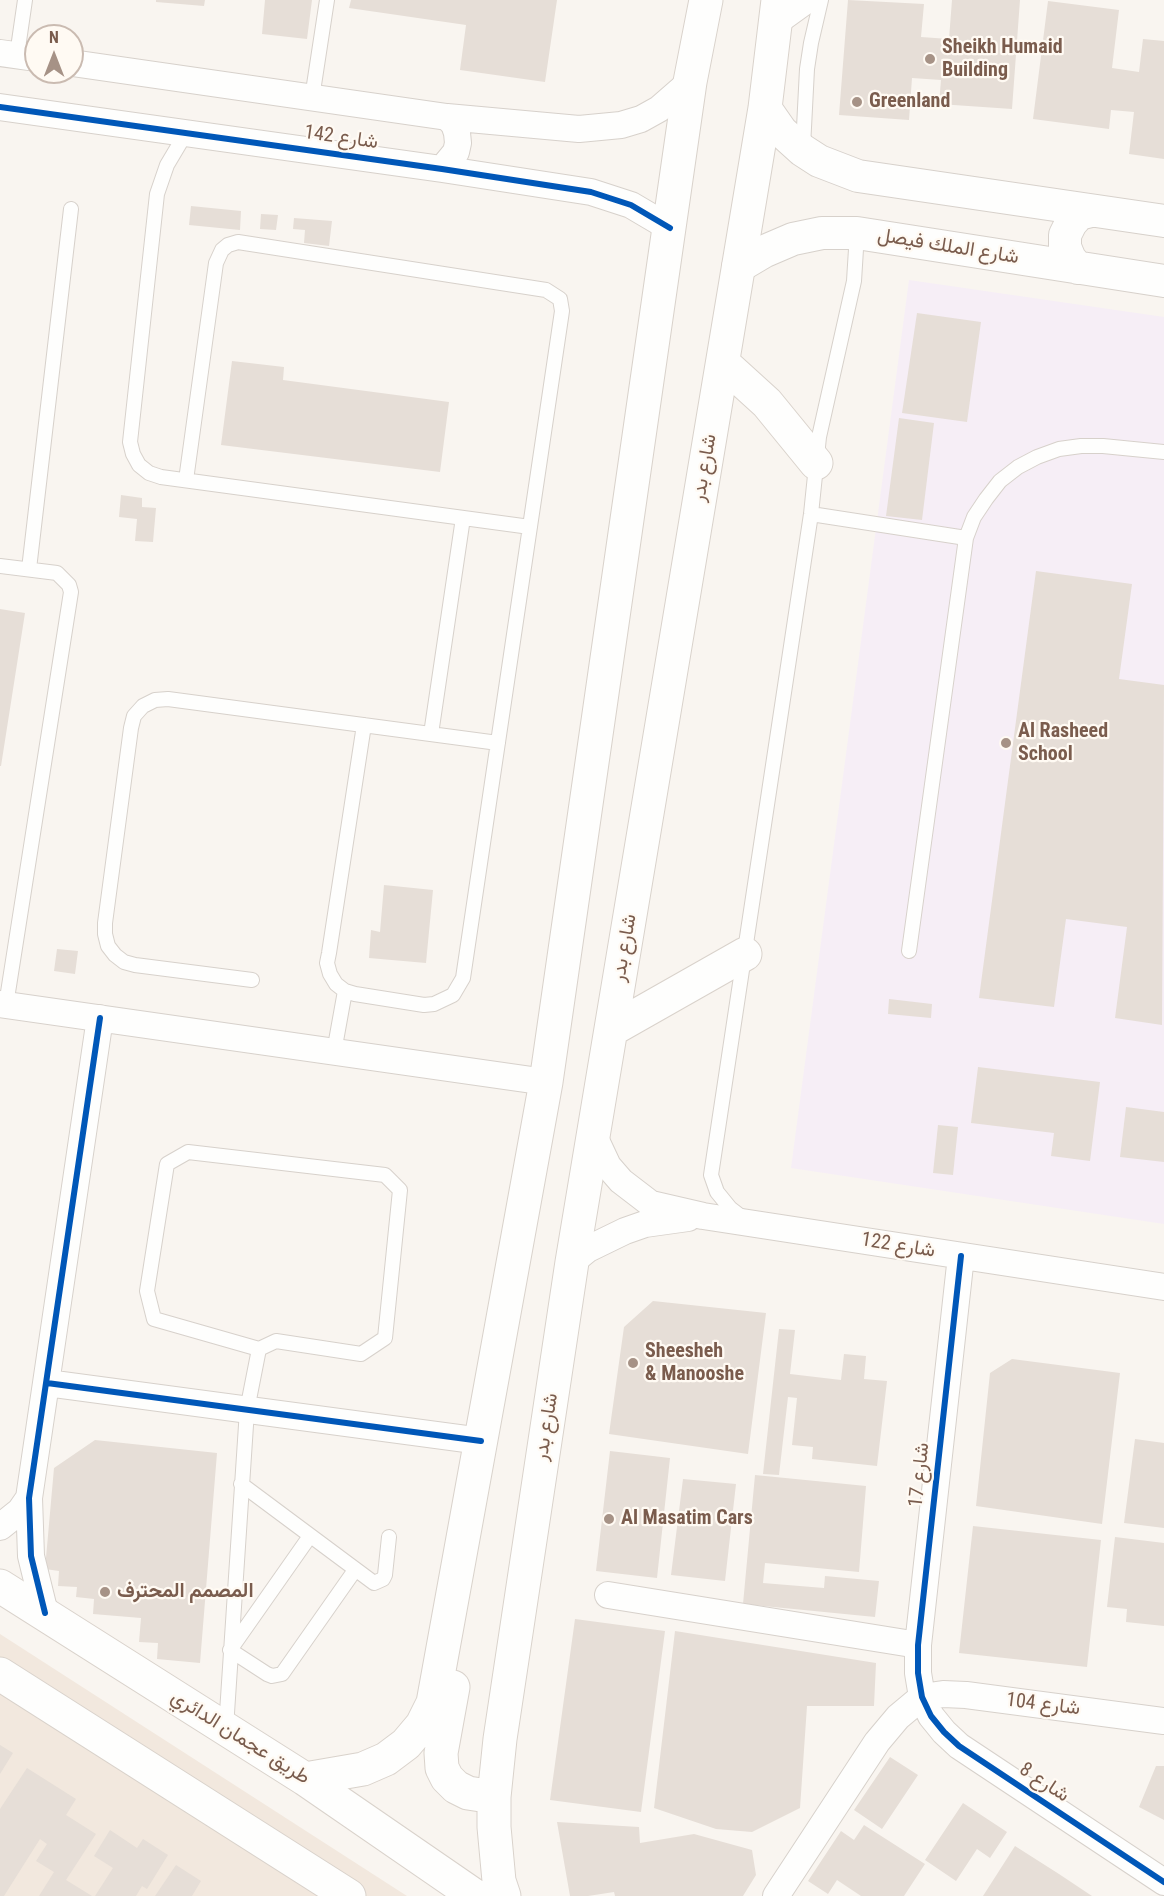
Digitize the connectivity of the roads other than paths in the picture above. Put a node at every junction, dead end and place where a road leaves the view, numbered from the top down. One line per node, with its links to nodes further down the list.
1 (25, 0): 7 (lane)
2 (327, 0): 10 (lane)
3 (706, 0): 9 (main road)
4 (807, 0): 6 (street)
5 (821, 0): 15 (lane)
6 (777, 11): 12 (main road, شارع بدر)
7 (18, 55)
8 (84, 65): 10 (street, شارع 142)
9 (690, 82): 13 (street, شارع 142); 20 (main road)
10 (312, 98): 13 (street, شارع 142)
11 (0, 107): 14 (street, شارع 142)
12 (765, 108): 15 (street); 22 (main road, شارع بدر)
13 (447, 117): 16 (street)
14 (186, 133): 16 (street, شارع 142); 28 (lane)
15 (802, 150): 18 (street)
16 (442, 169): 20 (street, شارع 142)
17 (71, 209): 34 (lane)
18 (1091, 211): 19 (street); 23 (street)
19 (1164, 222)
20 (670, 228): 46 (main road)
21 (857, 233): 22 (street, شارع الملك فيصل); 23 (street, شارع الملك فيصل); 27 (lane)
22 (738, 267): 25 (main road, شارع بدر)
23 (1078, 268): 24 (street, شارع الملك فيصل)
24 (1164, 280)
25 (723, 363): 27 (main road); 44 (main road, شارع بدر)
26 (1164, 452): 32 (lane)
27 (816, 463): 29 (lane)
28 (186, 480): 30 (lane); 31 (lane)
29 (811, 514): 32 (lane); 39 (lane)
30 (463, 518): 31 (lane); 36 (lane)
31 (530, 526): 37 (lane)
32 (966, 538): 38 (lane)
33 (0, 566): 34 (lane)
34 (29, 569): 42 (lane)
35 (364, 725): 36 (lane); 40 (lane); 41 (lane)
36 (430, 734): 37 (lane)
37 (498, 743): 41 (lane)
38 (909, 951)
39 (745, 954): 44 (main road); 49 (lane)
40 (252, 980)
41 (345, 991): 45 (lane)
42 (3, 1004): 43 (street)
43 (100, 1018): 45 (street); 54 (street)
44 (611, 1030): 47 (main road, شارع بدر)
45 (334, 1052): 46 (street)
46 (546, 1082): 56 (main road)
47 (593, 1134): 48 (street, شارع 122); 51 (main road, شارع بدر)
48 (703, 1216): 49 (street, شارع 122); 51 (street, شارع 122)
49 (750, 1223): 50 (street, شارع 122)
50 (961, 1256): 52 (street, شارع 122); 67 (street, شارع 17)
51 (572, 1262): 74 (main road, شارع بدر)
52 (1164, 1287)
53 (259, 1349): 53 (lane); 55 (lane)
54 (46, 1383): 55 (street); 58 (street)
55 (247, 1410): 56 (street); 57 (lane)
56 (481, 1442): 59 (main road)
57 (242, 1484): 61 (lane); 68 (lane)
58 (29, 1498): 60 (street); 66 (street)
59 (466, 1525): 73 (main road); 74 (main road)
60 (0, 1527)
61 (310, 1536): 63 (lane); 68 (lane)
62 (388, 1537): 63 (lane)
63 (355, 1570): 68 (lane)
64 (0, 1586): 66 (main road, طريق عجمان الدائري)
65 (608, 1595): 67 (street)
66 (45, 1613): 72 (main road, طريق عجمان الدائري)
67 (918, 1645): 70 (street, شارع 17)
68 (230, 1650): 72 (lane)
69 (0, 1674): 76 (main road)
70 (922, 1697): 71 (street, شارع 104); 75 (street, شارع 8); 79 (street)
71 (1164, 1721)
72 (226, 1730): 73 (main road, طريق عجمان الدائري)
73 (305, 1779): 77 (main road, طريق عجمان الدائري)
74 (494, 1797): 78 (main road, شارع بدر)
75 (1164, 1881)
76 (350, 1896)
77 (475, 1896)
78 (504, 1896)
79 (776, 1896)

